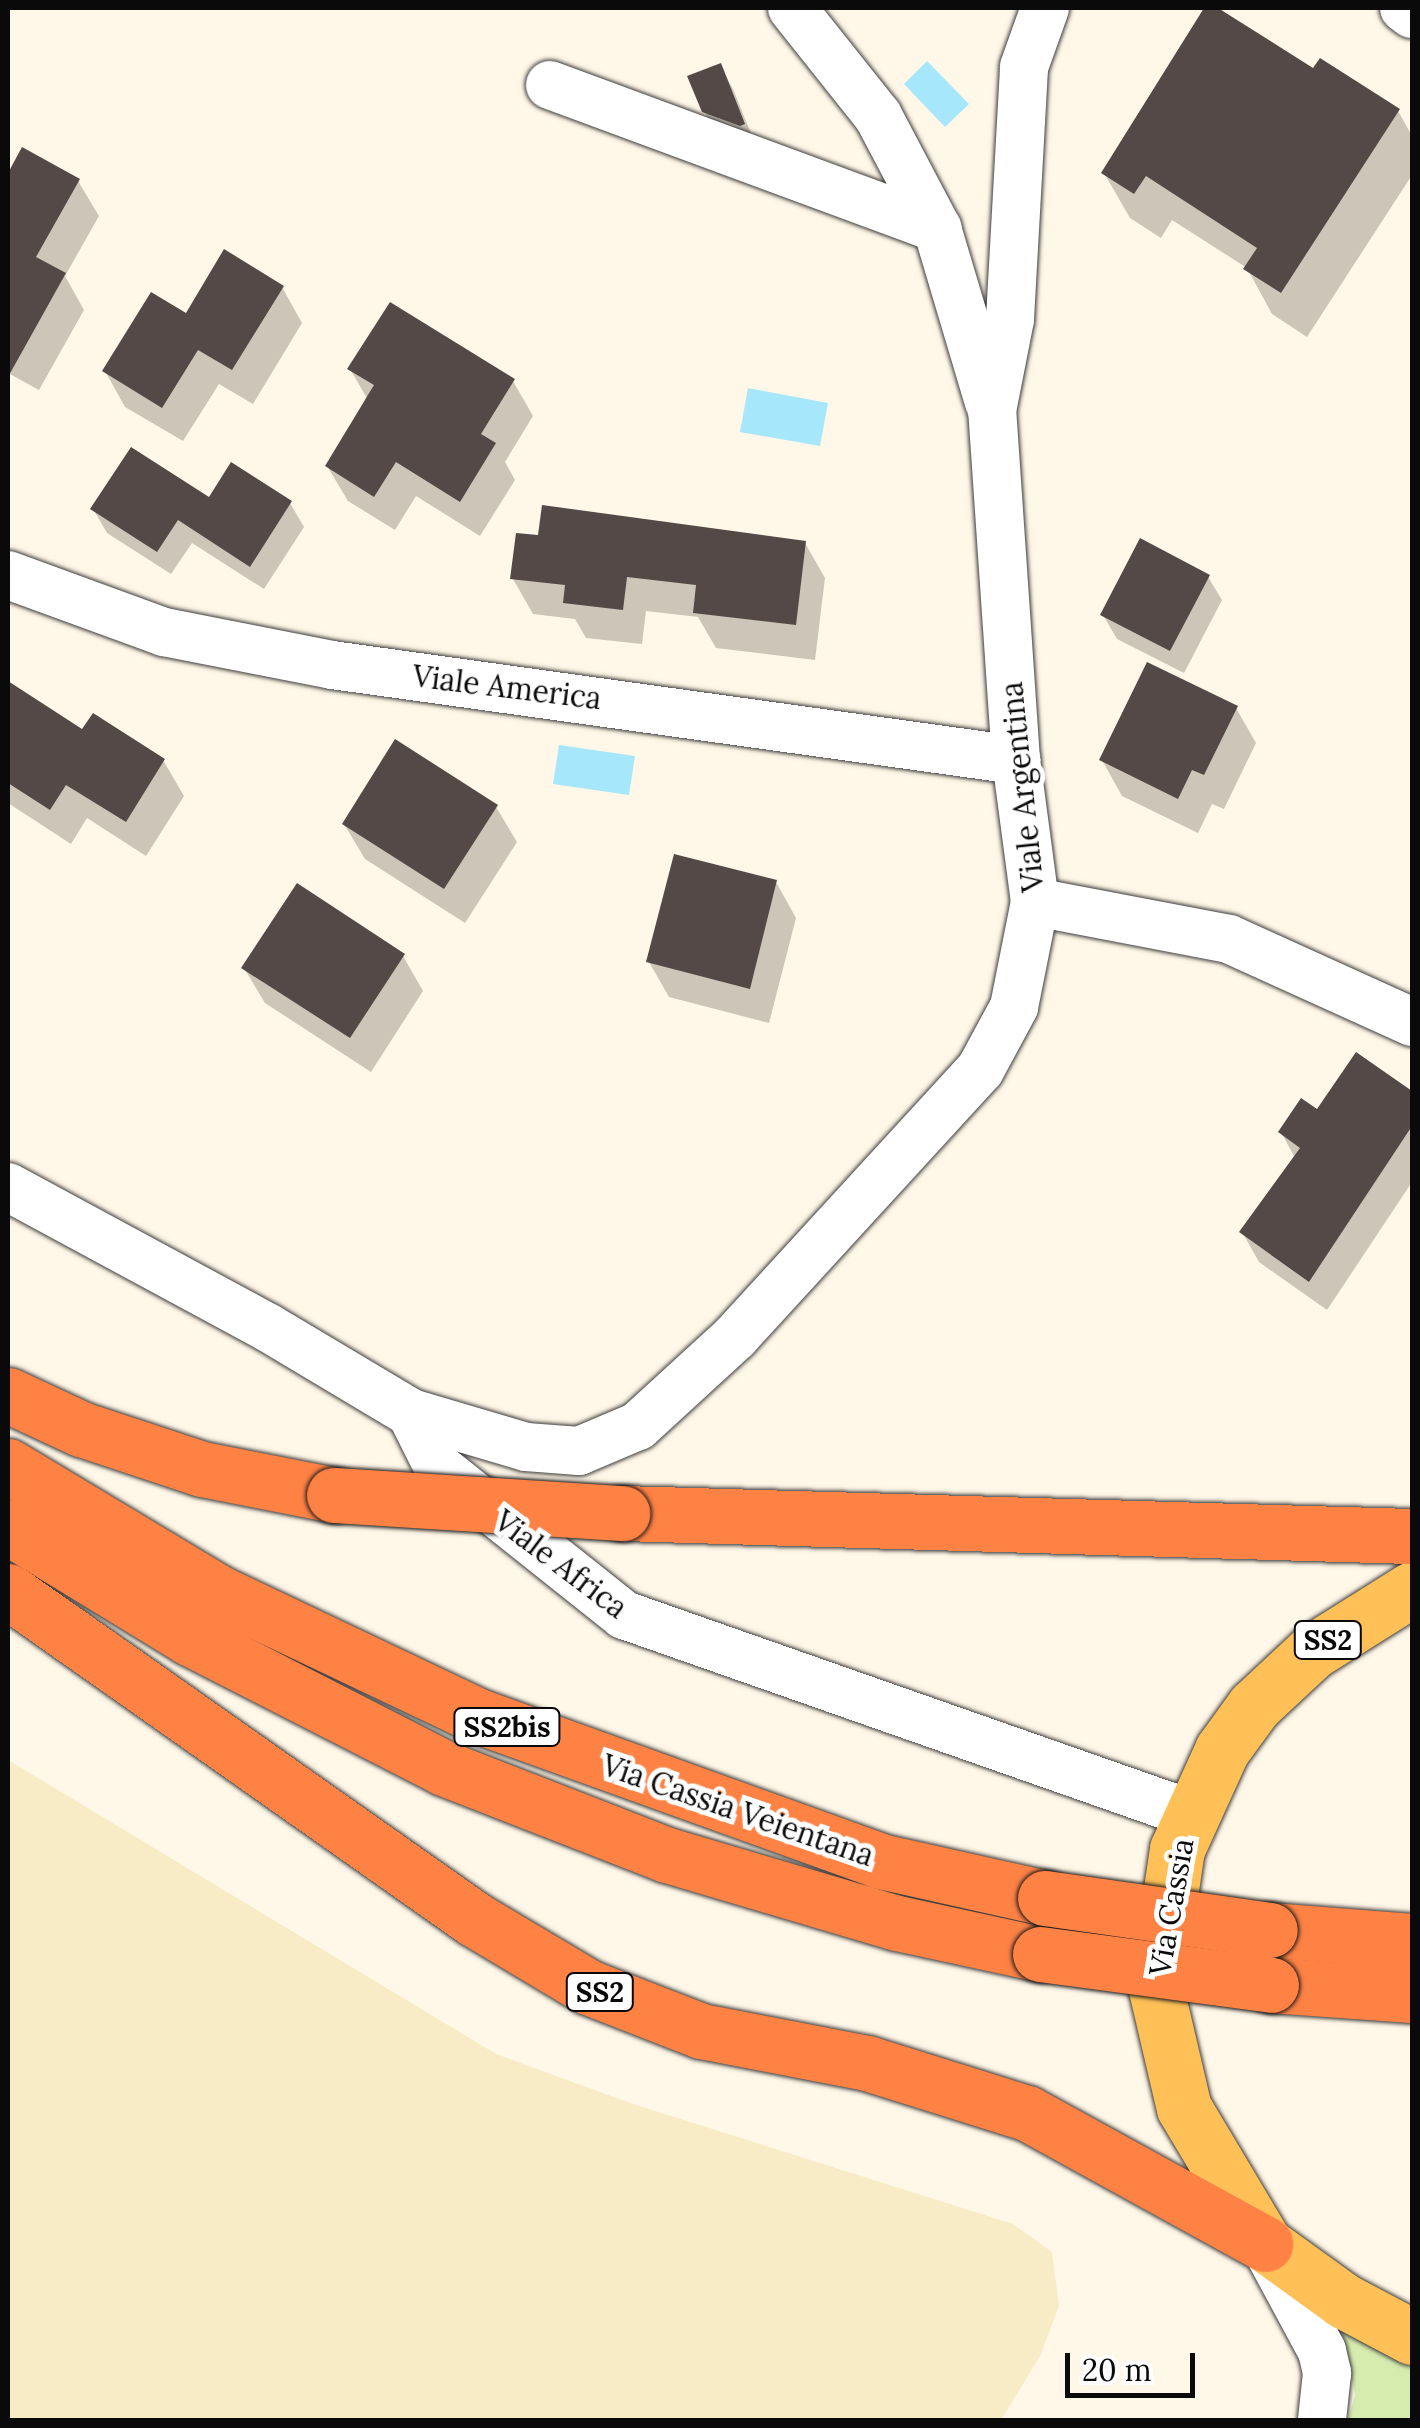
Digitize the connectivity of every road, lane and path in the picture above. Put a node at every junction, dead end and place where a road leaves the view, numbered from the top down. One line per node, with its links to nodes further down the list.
1 (792, 8): 6 (street)
2 (1045, 8): 7 (street, Viale Argentina)
3 (1404, 8): 4 (street)
4 (1412, 14)
5 (550, 84): 6 (street)
6 (937, 228): 7 (street)
7 (992, 411): 9 (street, Viale Argentina)
8 (8, 575): 9 (street, Viale America)
9 (1016, 760): 10 (street, Viale Argentina)
10 (1035, 902): 11 (street); 14 (street, Viale Argentina)
11 (1412, 1022)
12 (8, 1187): 14 (street)
13 (8, 1394): 17 (highway, bridge)
14 (410, 1413): 20 (street, Viale Africa)
15 (8, 1466): 21 (highway, Via Cassia Veientana / SS2bis, bridge)
16 (8, 1527): 22 (highway, Via Cassia Veientana / SS2bis, bridge)
17 (1412, 1536)
18 (1412, 1590): 20 (main road, Via Cassia / SS2)
19 (8, 1591): 23 (highway, SS2)
20 (1188, 1814): 23 (main road, Via Cassia / SS2)
21 (1412, 1940)
22 (1412, 1994)
23 (1264, 2244): 24 (main road, Via Cassia / SS2); 25 (street)
24 (1412, 2337)
25 (1322, 2420)

